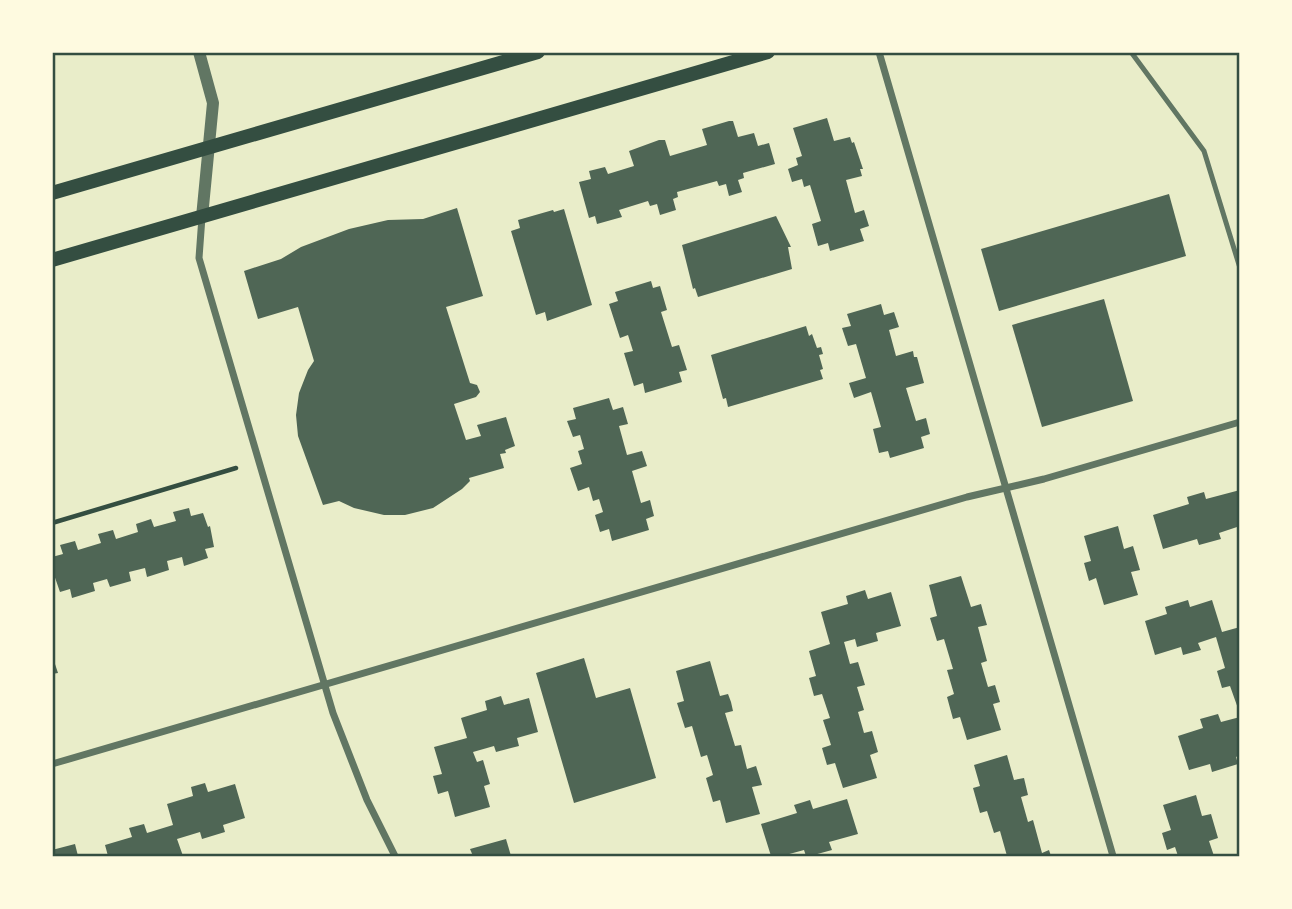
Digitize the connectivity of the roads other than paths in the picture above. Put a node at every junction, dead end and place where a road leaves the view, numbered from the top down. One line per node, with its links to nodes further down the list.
1 (199, 52): 6 (street)
2 (538, 52): 6 (main road)
3 (768, 52): 8 (main road)
4 (879, 52): 12 (street)
5 (1131, 52): 10 (lane)
6 (209, 148): 7 (main road); 8 (street)
7 (52, 193)
8 (202, 217): 9 (main road); 13 (street)
9 (52, 260)
10 (1240, 268)
11 (1240, 422): 12 (street)
12 (1006, 488): 13 (street); 16 (street)
13 (324, 684): 14 (street); 15 (street)
14 (52, 764)
15 (395, 856)
16 (1113, 856)

